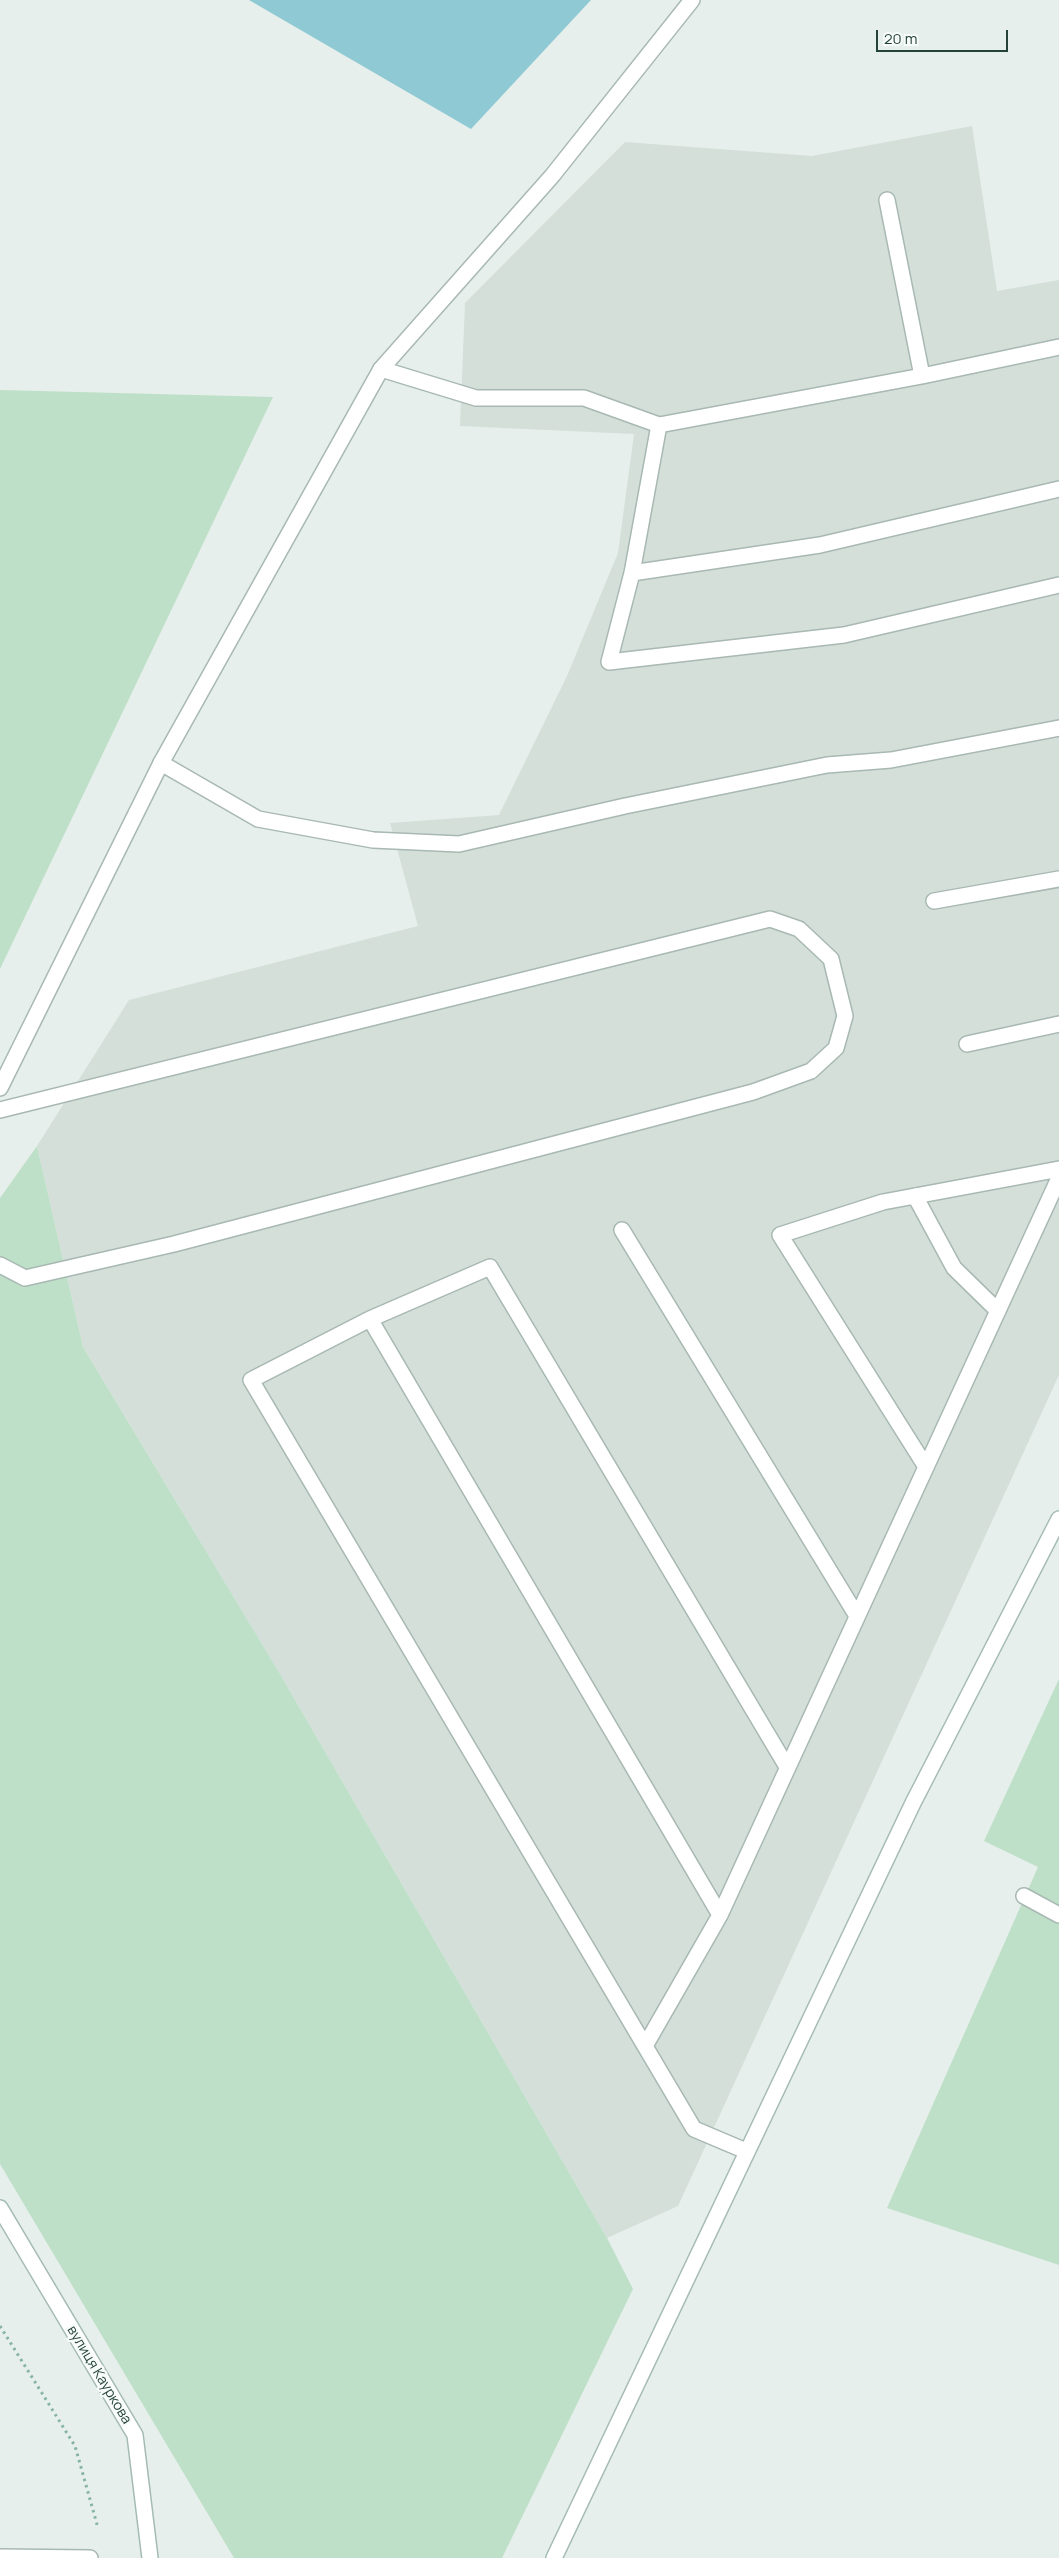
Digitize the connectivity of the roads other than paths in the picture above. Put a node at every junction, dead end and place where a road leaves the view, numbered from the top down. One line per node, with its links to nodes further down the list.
1 (692, 0): 4 (street)
2 (887, 200): 5 (street)
3 (1059, 347): 5 (street)
4 (381, 369): 6 (street); 11 (street)
5 (922, 376): 6 (street)
6 (659, 425): 8 (street)
7 (1059, 489): 8 (street)
8 (632, 573): 9 (street)
9 (1059, 585)
10 (1059, 728): 11 (street)
11 (161, 763): 16 (street)
12 (1059, 879): 13 (street)
13 (934, 901)
14 (1059, 1024): 15 (street)
15 (967, 1044)
16 (0, 1088)
17 (0, 1110): 22 (street)
18 (1059, 1169): 20 (street)
19 (1059, 1178): 23 (street)
20 (915, 1196): 23 (street); 25 (street)
21 (622, 1230): 27 (street)
22 (0, 1264)
23 (998, 1311): 25 (street)
24 (370, 1319): 28 (street); 30 (street); 32 (street)
25 (926, 1467): 27 (street)
26 (1059, 1519): 33 (street)
27 (857, 1616): 28 (street)
28 (787, 1767): 30 (street)
29 (1024, 1896): 31 (street)
30 (720, 1915): 32 (street)
31 (1059, 1915)
32 (645, 2046): 33 (street)
33 (746, 2151): 38 (street)
34 (0, 2208): 37 (street, вулиця Кауркова)
35 (0, 2557): 36 (street)
36 (90, 2558)
37 (150, 2558)
38 (554, 2558)

